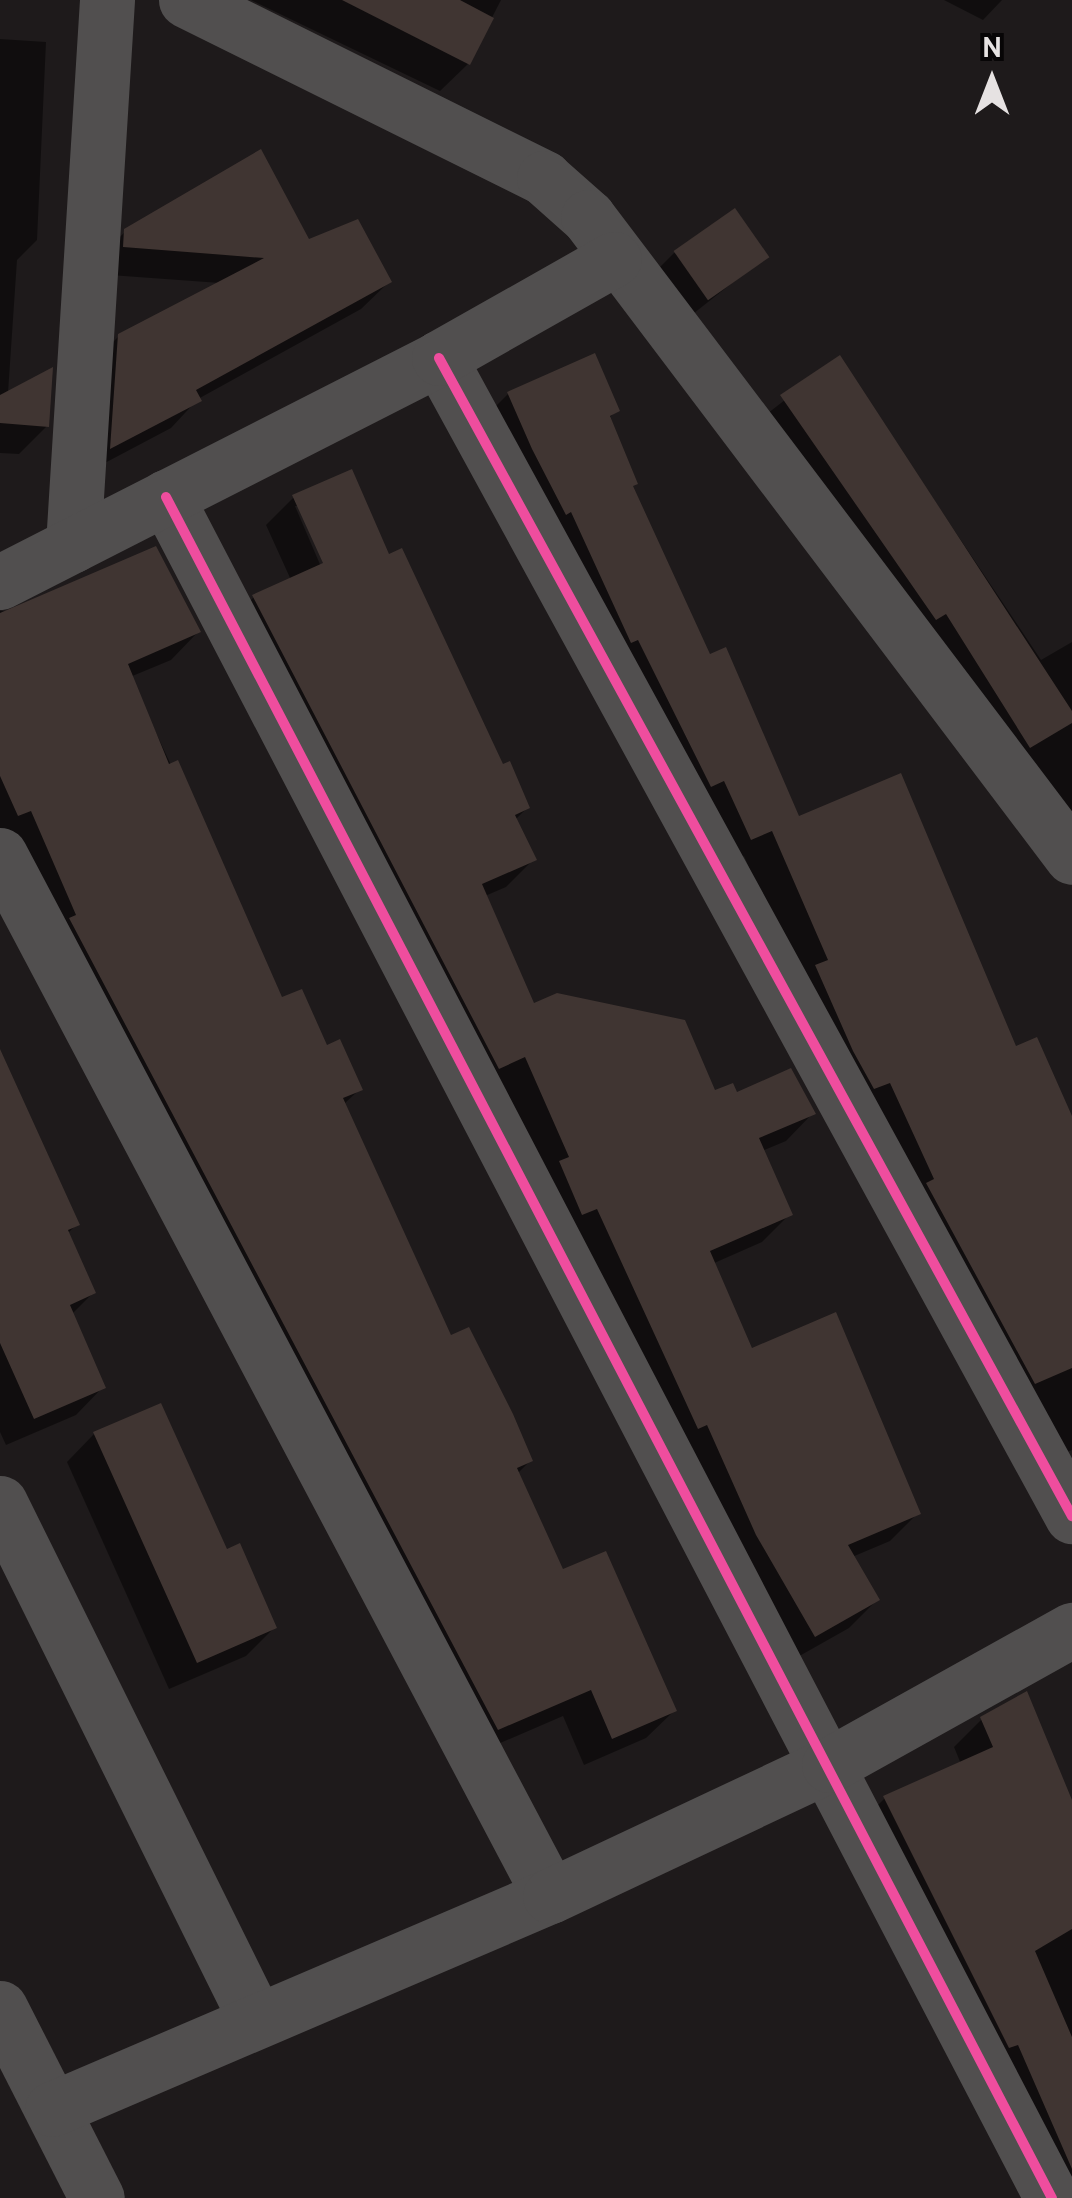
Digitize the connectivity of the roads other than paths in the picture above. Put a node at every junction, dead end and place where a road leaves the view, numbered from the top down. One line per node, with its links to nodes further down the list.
1 (107, 0): 6 (street)
2 (186, 0): 3 (street)
3 (614, 258): 4 (street); 9 (street)
4 (438, 358): 5 (street); 11 (street)
5 (166, 497): 6 (street); 13 (street)
6 (73, 545): 7 (street)
7 (0, 582)
8 (0, 855): 14 (street)
9 (1072, 857)
10 (0, 1502): 16 (street)
11 (1072, 1516)
12 (1072, 1630): 13 (street)
13 (829, 1765): 14 (street); 19 (street)
14 (550, 1896): 16 (street)
15 (0, 2008): 17 (street)
16 (256, 2020): 17 (street)
17 (52, 2109): 18 (street)
18 (97, 2198)
19 (1052, 2198)

